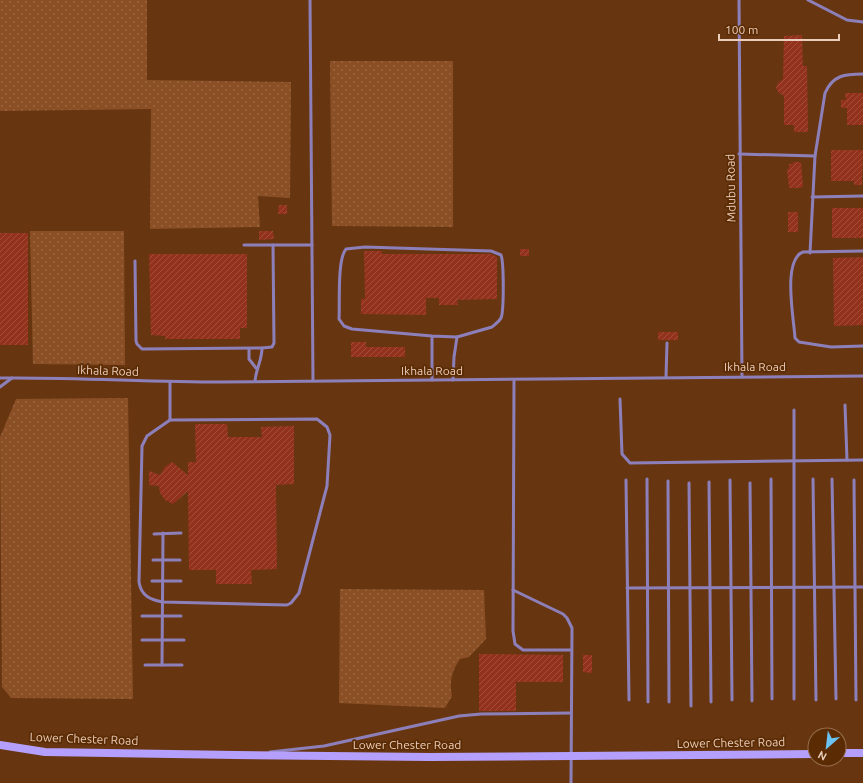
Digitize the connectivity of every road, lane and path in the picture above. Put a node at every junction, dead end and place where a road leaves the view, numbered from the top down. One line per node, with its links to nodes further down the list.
1 (310, 0): 12 (lane)
2 (739, 0): 6 (lane, Mdubu Road)
3 (808, 0): 4 (lane)
4 (863, 22)
5 (863, 74): 7 (lane)
6 (739, 154): 7 (lane); 25 (lane, Mdubu Road)
7 (815, 156): 8 (lane)
8 (812, 196): 9 (lane); 14 (lane)
9 (863, 196)
10 (244, 245): 11 (lane)
11 (273, 245): 12 (lane); 20 (lane)
12 (312, 245): 28 (lane)
13 (863, 251): 14 (lane)
14 (810, 253): 19 (lane)
15 (135, 261): 21 (lane)
16 (432, 336): 17 (lane); 17 (lane); 29 (lane)
17 (457, 337): 30 (lane)
18 (667, 344): 24 (lane)
19 (863, 346)
20 (262, 348): 21 (lane); 22 (lane)
21 (249, 349): 22 (lane)
22 (256, 368): 33 (lane)
23 (863, 376): 25 (lane, Ikhala Road)
24 (666, 377): 25 (lane, Ikhala Road); 31 (lane, Ikhala Road)
25 (742, 377)
26 (0, 378): 27 (lane, Ikhala Road)
27 (12, 378): 32 (lane, Ikhala Road); 34 (lane)
28 (314, 380): 29 (lane, Ikhala Road); 33 (lane, Ikhala Road)
29 (432, 380): 30 (lane, Ikhala Road)
30 (453, 380): 31 (lane, Ikhala Road)
31 (514, 381): 75 (lane)
32 (170, 382): 33 (lane, Ikhala Road); 38 (lane)
33 (255, 382)
34 (0, 387)
35 (620, 399): 41 (lane)
36 (846, 405): 39 (lane)
37 (794, 410): 41 (lane)
38 (170, 420): 76 (lane); 76 (lane)
39 (847, 460): 40 (lane); 41 (lane)
40 (863, 460)
41 (792, 461): 70 (lane)
42 (647, 479): 66 (lane)
43 (771, 479): 69 (lane)
44 (813, 479): 71 (lane)
45 (832, 479): 62 (lane)
46 (626, 480): 65 (lane)
47 (730, 480): 74 (lane)
48 (854, 480): 63 (lane)
49 (668, 481): 72 (lane)
50 (689, 482): 67 (lane)
51 (709, 482): 73 (lane)
52 (750, 483): 68 (lane)
53 (181, 533): 55 (lane)
54 (154, 534): 55 (lane)
55 (163, 534): 57 (lane)
56 (153, 560): 57 (lane)
57 (162, 560): 58 (lane); 60 (lane)
58 (180, 560)
59 (152, 581): 60 (lane)
60 (162, 581): 61 (lane); 76 (lane)
61 (181, 581)
62 (834, 587): 63 (lane); 71 (lane); 89 (lane)
63 (854, 587): 64 (lane); 93 (lane)
64 (863, 587)
65 (627, 588): 66 (lane); 90 (lane)
66 (647, 588): 72 (lane); 95 (lane)
67 (689, 588): 72 (lane); 73 (lane); 98 (lane)
68 (751, 588): 69 (lane); 74 (lane); 94 (lane)
69 (771, 588): 70 (lane); 87 (lane)
70 (792, 588): 71 (lane); 88 (lane)
71 (814, 588): 92 (lane)
72 (669, 589): 96 (lane)
73 (709, 589): 74 (lane); 97 (lane)
74 (730, 589): 91 (lane)
75 (512, 590): 83 (lane); 83 (lane)
76 (163, 602): 78 (lane)
77 (142, 616): 78 (lane)
78 (162, 616): 79 (lane); 81 (lane)
79 (181, 616)
80 (142, 640): 81 (lane)
81 (162, 640): 82 (lane); 85 (lane)
82 (184, 640)
83 (571, 650): 99 (lane)
84 (145, 665): 85 (lane)
85 (162, 665): 86 (lane)
86 (182, 665)
87 (772, 699)
88 (794, 699)
89 (836, 699)
90 (628, 700)
91 (732, 700)
92 (816, 700)
93 (856, 700)
94 (752, 701)
95 (648, 702)
96 (669, 702)
97 (711, 702)
98 (691, 706)
99 (570, 713): 104 (lane); 105 (lane)
100 (0, 745): 104 (street, Lower Chester Road)
101 (847, 753): 102 (street)
102 (863, 753)
103 (807, 754): 105 (street, Lower Chester Road)
104 (235, 755): 105 (street, Lower Chester Road)
105 (571, 757): 106 (lane)
106 (571, 783)

